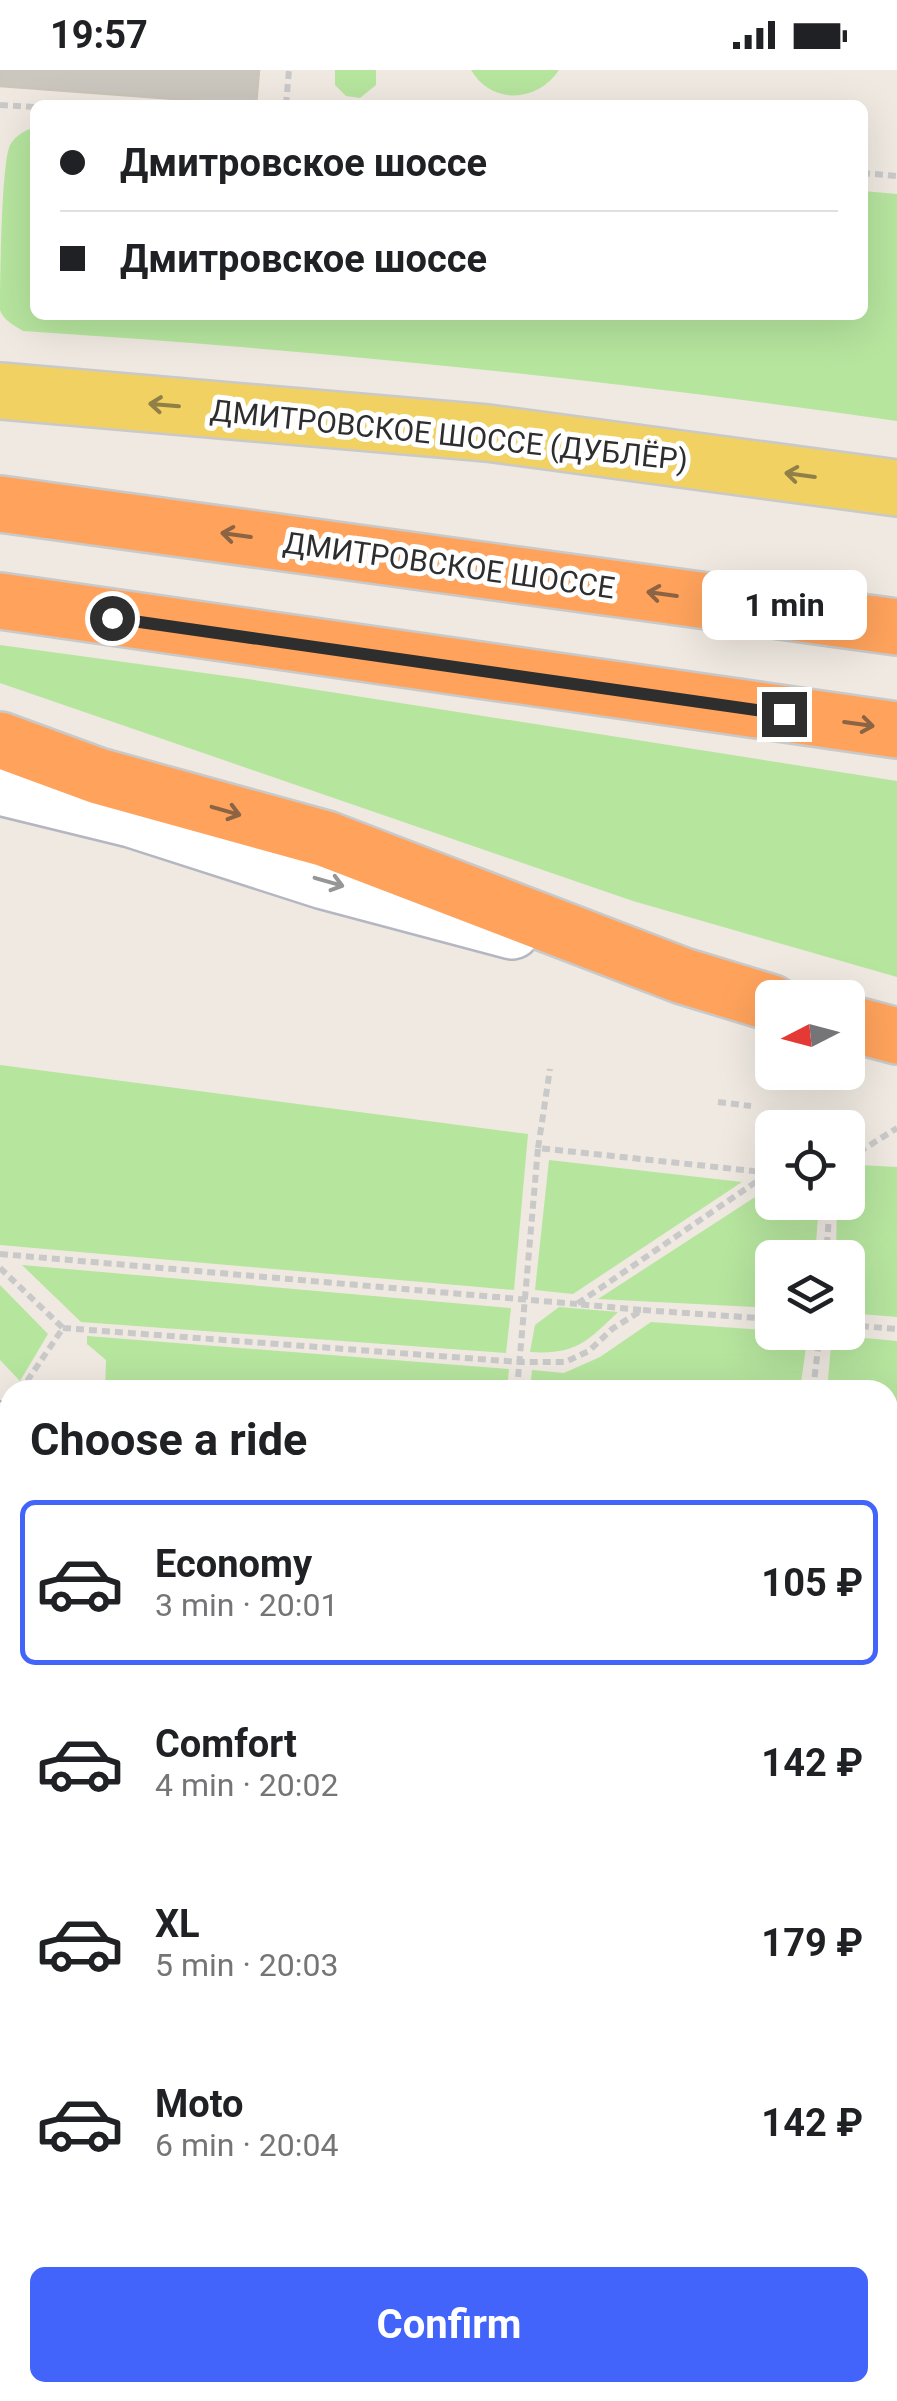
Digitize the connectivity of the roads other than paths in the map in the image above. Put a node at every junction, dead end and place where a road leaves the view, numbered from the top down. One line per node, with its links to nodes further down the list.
1 (0, 391): 2 (main road, ДМИТРОВСКОЕ ШОССЕ (ДУБЛЁР), one-way to 1)
2 (897, 488)
3 (0, 504): 5 (highway, ДМИТРОВСКОЕ ШОССЕ, one-way to 3)
4 (0, 602): 6 (highway, one-way to 6)
5 (897, 627)
6 (897, 730)
7 (0, 740): 9 (highway, one-way to 9)
8 (0, 787): 9 (street, one-way to 9)
9 (683, 976): 10 (highway)
10 (755, 997)
11 (865, 1028): 12 (highway)
12 (897, 1036)

